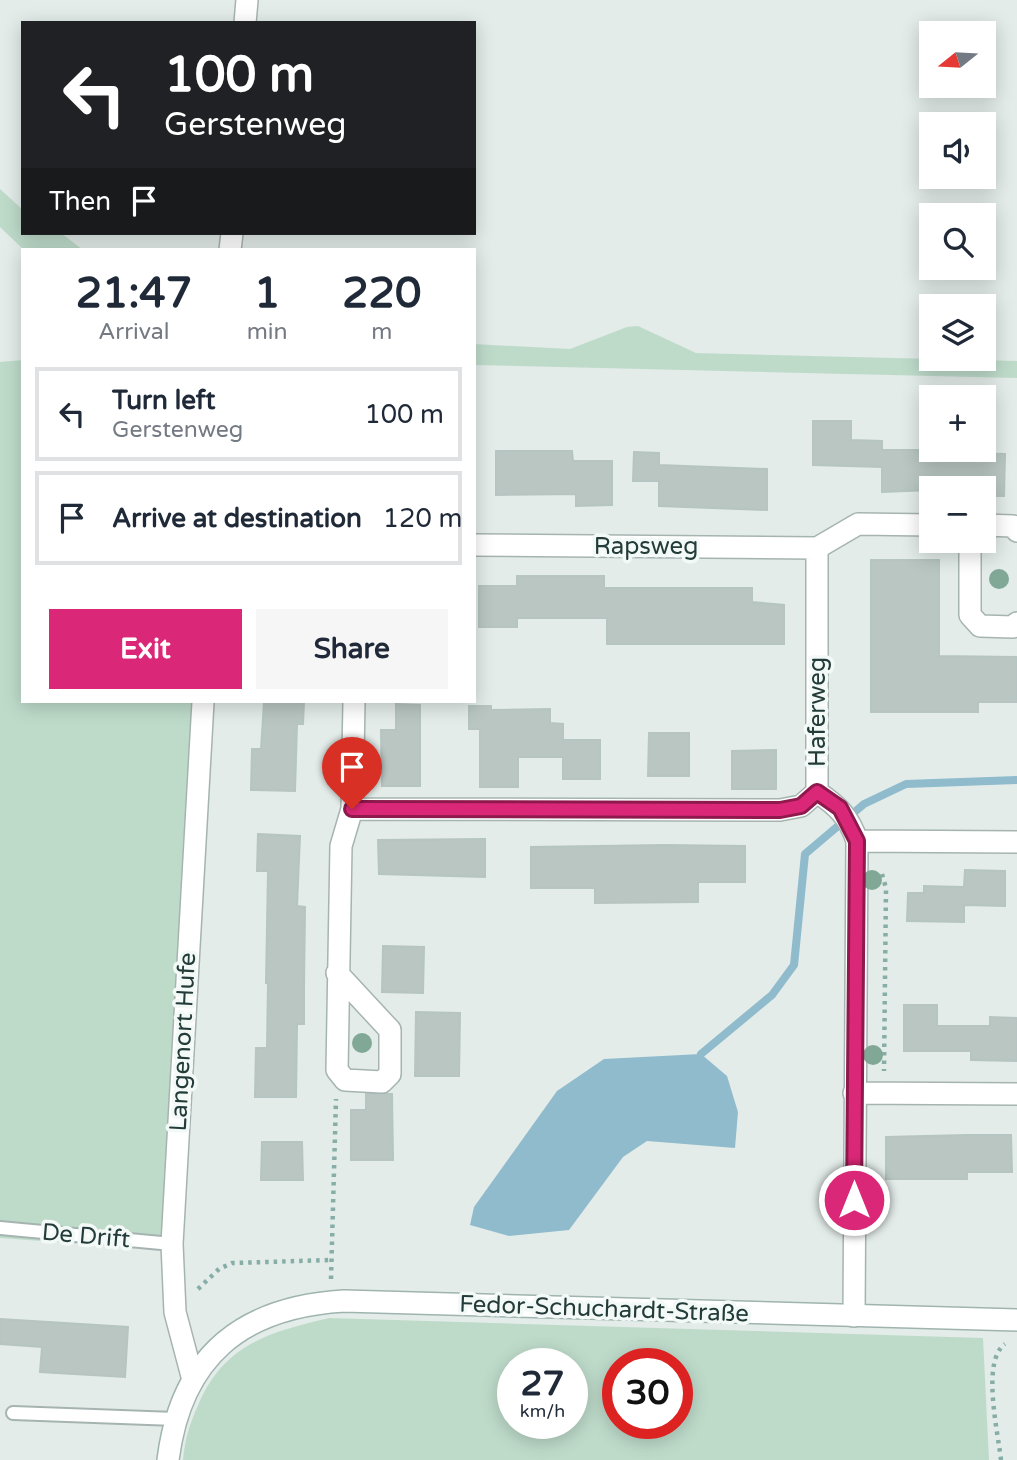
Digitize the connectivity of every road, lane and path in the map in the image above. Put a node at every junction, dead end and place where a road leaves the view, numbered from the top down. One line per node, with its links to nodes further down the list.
1 (247, 0): 2 (street)
2 (245, 21)
3 (919, 525): 7 (street)
4 (996, 526): 5 (street)
5 (1017, 531)
6 (476, 545): 7 (street, Rapsweg)
7 (817, 548): 12 (street, Haferweg)
8 (970, 553): 9 (street)
9 (1017, 623)
10 (203, 703): 22 (street, Langenort Hufe)
11 (354, 703): 13 (street)
12 (817, 792): 13 (street); 14 (street, Haferweg)
13 (352, 809): 16 (street)
14 (865, 841): 15 (street); 18 (street, Haferweg); 19 (path)
15 (1017, 842)
16 (337, 973): 17 (street); 17 (street)
17 (337, 1070): 23 (path)
18 (855, 1093): 19 (street); 26 (street, Haferweg)
19 (884, 1093): 20 (street)
20 (1017, 1094)
21 (0, 1228): 22 (lane, De Drift)
22 (172, 1244): 25 (street, Langenort Hufe)
23 (331, 1263): 24 (path); 25 (path)
24 (331, 1275)
25 (175, 1312): 28 (street, Langenort Hufe)
26 (855, 1316): 27 (street, Fedor-Schuchardt-Straße); 28 (street, Fedor-Schuchardt-Straße)
27 (1015, 1329): 32 (path)
28 (193, 1380): 30 (street, Fedor-Schuchardt-Straße)
29 (13, 1413): 30 (lane)
30 (175, 1419): 31 (street, Fedor-Schuchardt-Straße)
31 (168, 1460)
32 (1001, 1460)

